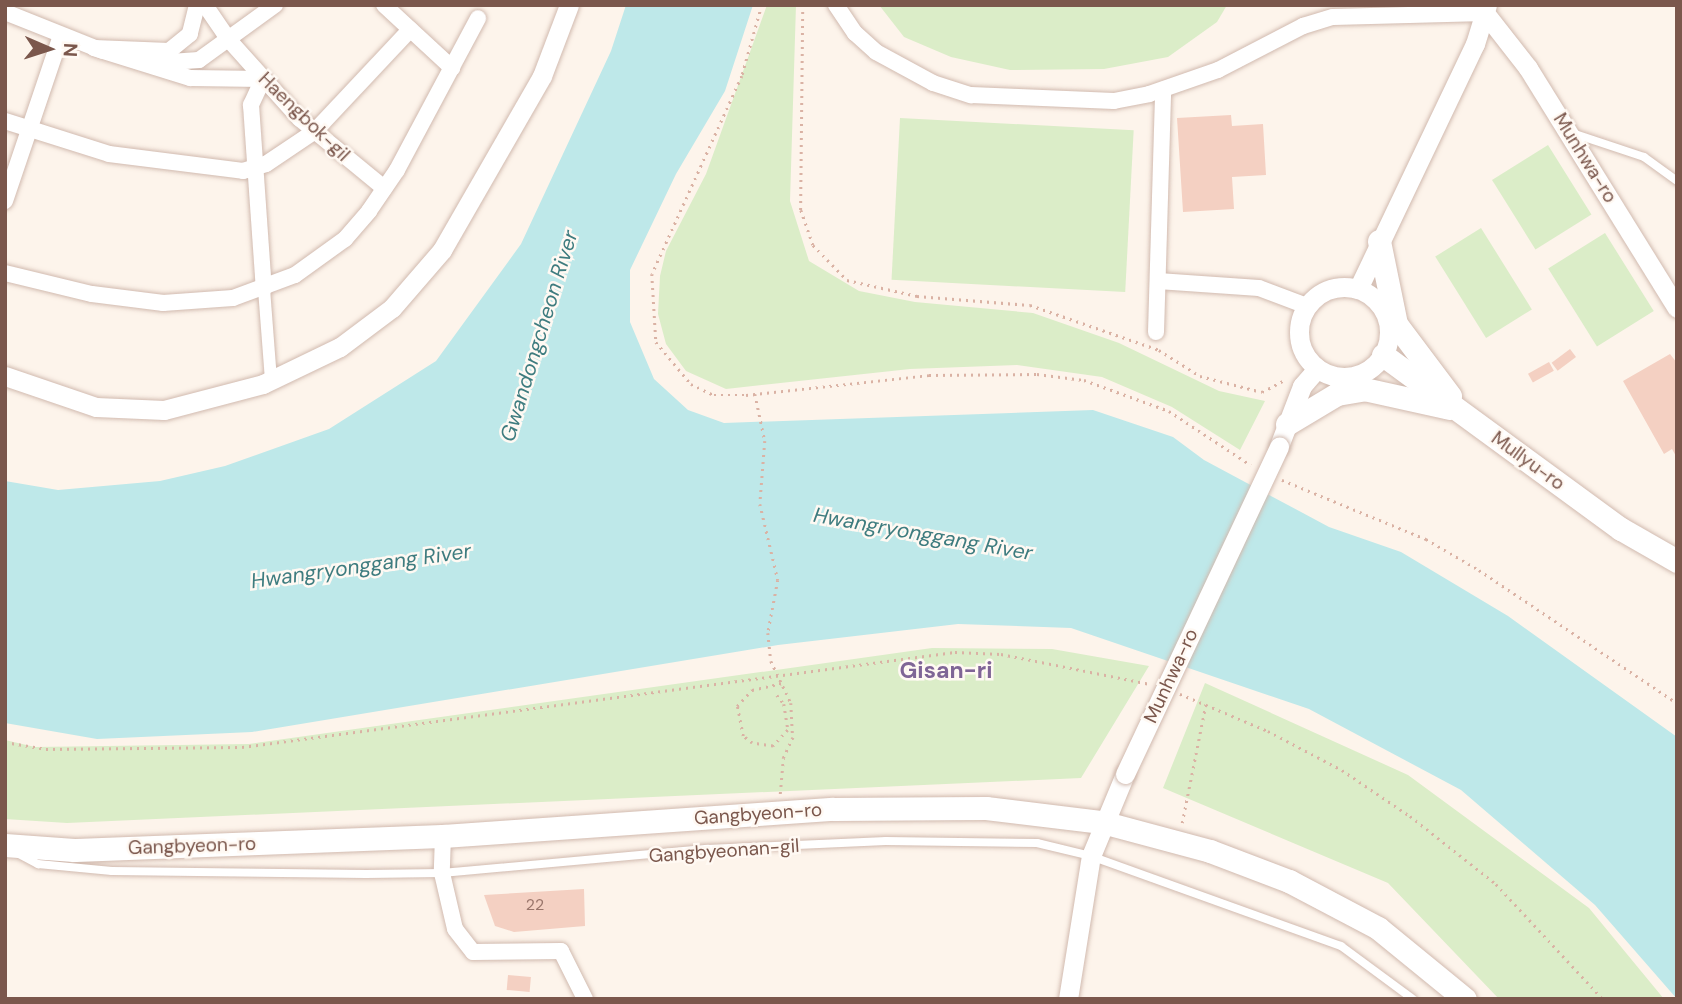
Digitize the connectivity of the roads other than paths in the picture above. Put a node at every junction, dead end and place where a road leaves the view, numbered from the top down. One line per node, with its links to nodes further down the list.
1 (197, 5): 13 (street)
2 (205, 5): 12 (street, Haengbok-gil)
3 (275, 5): 12 (street)
4 (384, 5): 10 (street)
5 (569, 5): 36 (street)
6 (836, 5): 16 (street)
7 (1489, 8): 16 (street); 20 (street, Munhwa-ro); 25 (street)
8 (5, 12): 11 (street)
9 (478, 18): 14 (street)
10 (410, 30): 14 (street); 19 (street)
11 (61, 36): 13 (street); 18 (street)
12 (229, 40): 13 (street); 15 (street, Haengbok-gil)
13 (94, 48): 15 (street)
14 (452, 68): 23 (street)
15 (263, 79): 19 (street, Haengbok-gil); 21 (street)
16 (1163, 90): 27 (street)
17 (5, 121): 18 (street)
18 (30, 130): 21 (street); 24 (street)
19 (315, 131): 21 (street); 23 (street, Haengbok-gil)
20 (1569, 132): 22 (lane); 31 (street, Munhwa-ro)
21 (256, 167): 28 (street)
22 (1677, 181)
23 (384, 188): 28 (street)
24 (5, 201)
25 (1379, 241): 29 (street); 37 (main road)
26 (5, 273): 28 (street)
27 (1158, 281): 30 (street); 32 (street)
28 (264, 289): 36 (street)
29 (1358, 289): 30 (street); 33 (street)
30 (1307, 306): 34 (street)
31 (1677, 308)
32 (1156, 332)
33 (1383, 355): 34 (street); 37 (main road, Mullyu-ro)
34 (1317, 369): 38 (street, Munhwa-ro)
35 (5, 376): 36 (street)
36 (271, 381)
37 (1459, 410): 38 (main road); 39 (main road, Mullyu-ro)
38 (1283, 435): 40 (street, Munhwa-ro, bridge)
39 (1677, 561)
40 (1102, 822): 41 (main road, Gangbyeon-ro); 43 (street, Munhwa-ro); 48 (main road, Gangbyeon-ro)
41 (443, 836): 42 (main road, Gangbyeon-ro); 44 (street)
42 (5, 846): 44 (lane, Gangbyeonan-gil)
43 (1091, 856): 44 (lane, Gangbyeonan-gil); 46 (street, Munhwa-ro); 47 (lane, Gangbyeonan-gil)
44 (442, 873): 45 (street)
45 (585, 999)
46 (1068, 999)
47 (1413, 999)
48 (1465, 999)

